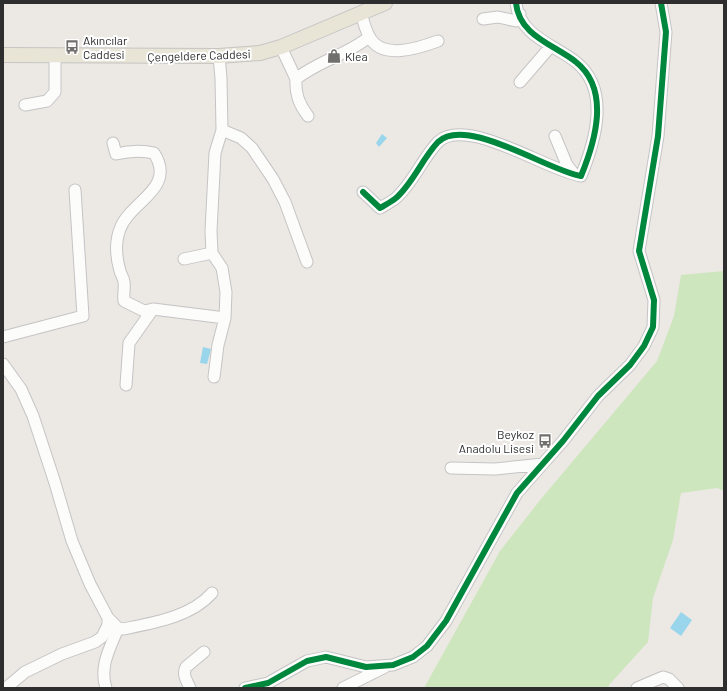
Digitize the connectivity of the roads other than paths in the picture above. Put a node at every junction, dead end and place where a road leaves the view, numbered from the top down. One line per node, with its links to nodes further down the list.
1 (385, 3): 4 (main road, Çengeldere Caddesi)
2 (660, 3): 32 (street)
3 (518, 8): 5 (street); 8 (street)
4 (361, 12): 6 (street); 9 (main road, Çengeldere Caddesi)
5 (483, 19)
6 (369, 37): 7 (street); 13 (street)
7 (438, 41)
8 (551, 46): 14 (street); 20 (street)
9 (281, 47): 12 (main road, Çengeldere Caddesi); 13 (street)
10 (3, 55): 11 (main road, Çengeldere Caddesi)
11 (55, 56): 12 (main road, Çengeldere Caddesi); 15 (street)
12 (219, 56): 17 (street)
13 (296, 79): 16 (street)
14 (520, 82)
15 (25, 105)
16 (308, 116)
17 (222, 130): 23 (street); 25 (street)
18 (555, 136): 20 (street)
19 (113, 143): 26 (street)
20 (574, 174): 22 (street)
21 (75, 190): 28 (street)
22 (363, 192)
23 (212, 253): 24 (street); 27 (street)
24 (184, 259)
25 (307, 262)
26 (153, 309): 27 (street); 31 (street)
27 (225, 318): 30 (street)
28 (3, 337)
29 (3, 364): 35 (street)
30 (214, 378)
31 (126, 385)
32 (543, 464): 33 (street); 38 (street)
33 (451, 468)
34 (212, 594): 36 (street)
35 (108, 618): 36 (street); 39 (street)
36 (118, 628): 40 (street)
37 (204, 652): 41 (street)
38 (389, 665): 42 (street); 43 (street)
39 (6, 688)
40 (106, 688)
41 (190, 688)
42 (245, 688)
43 (343, 688)
44 (637, 688): 45 (street)
45 (678, 688)

